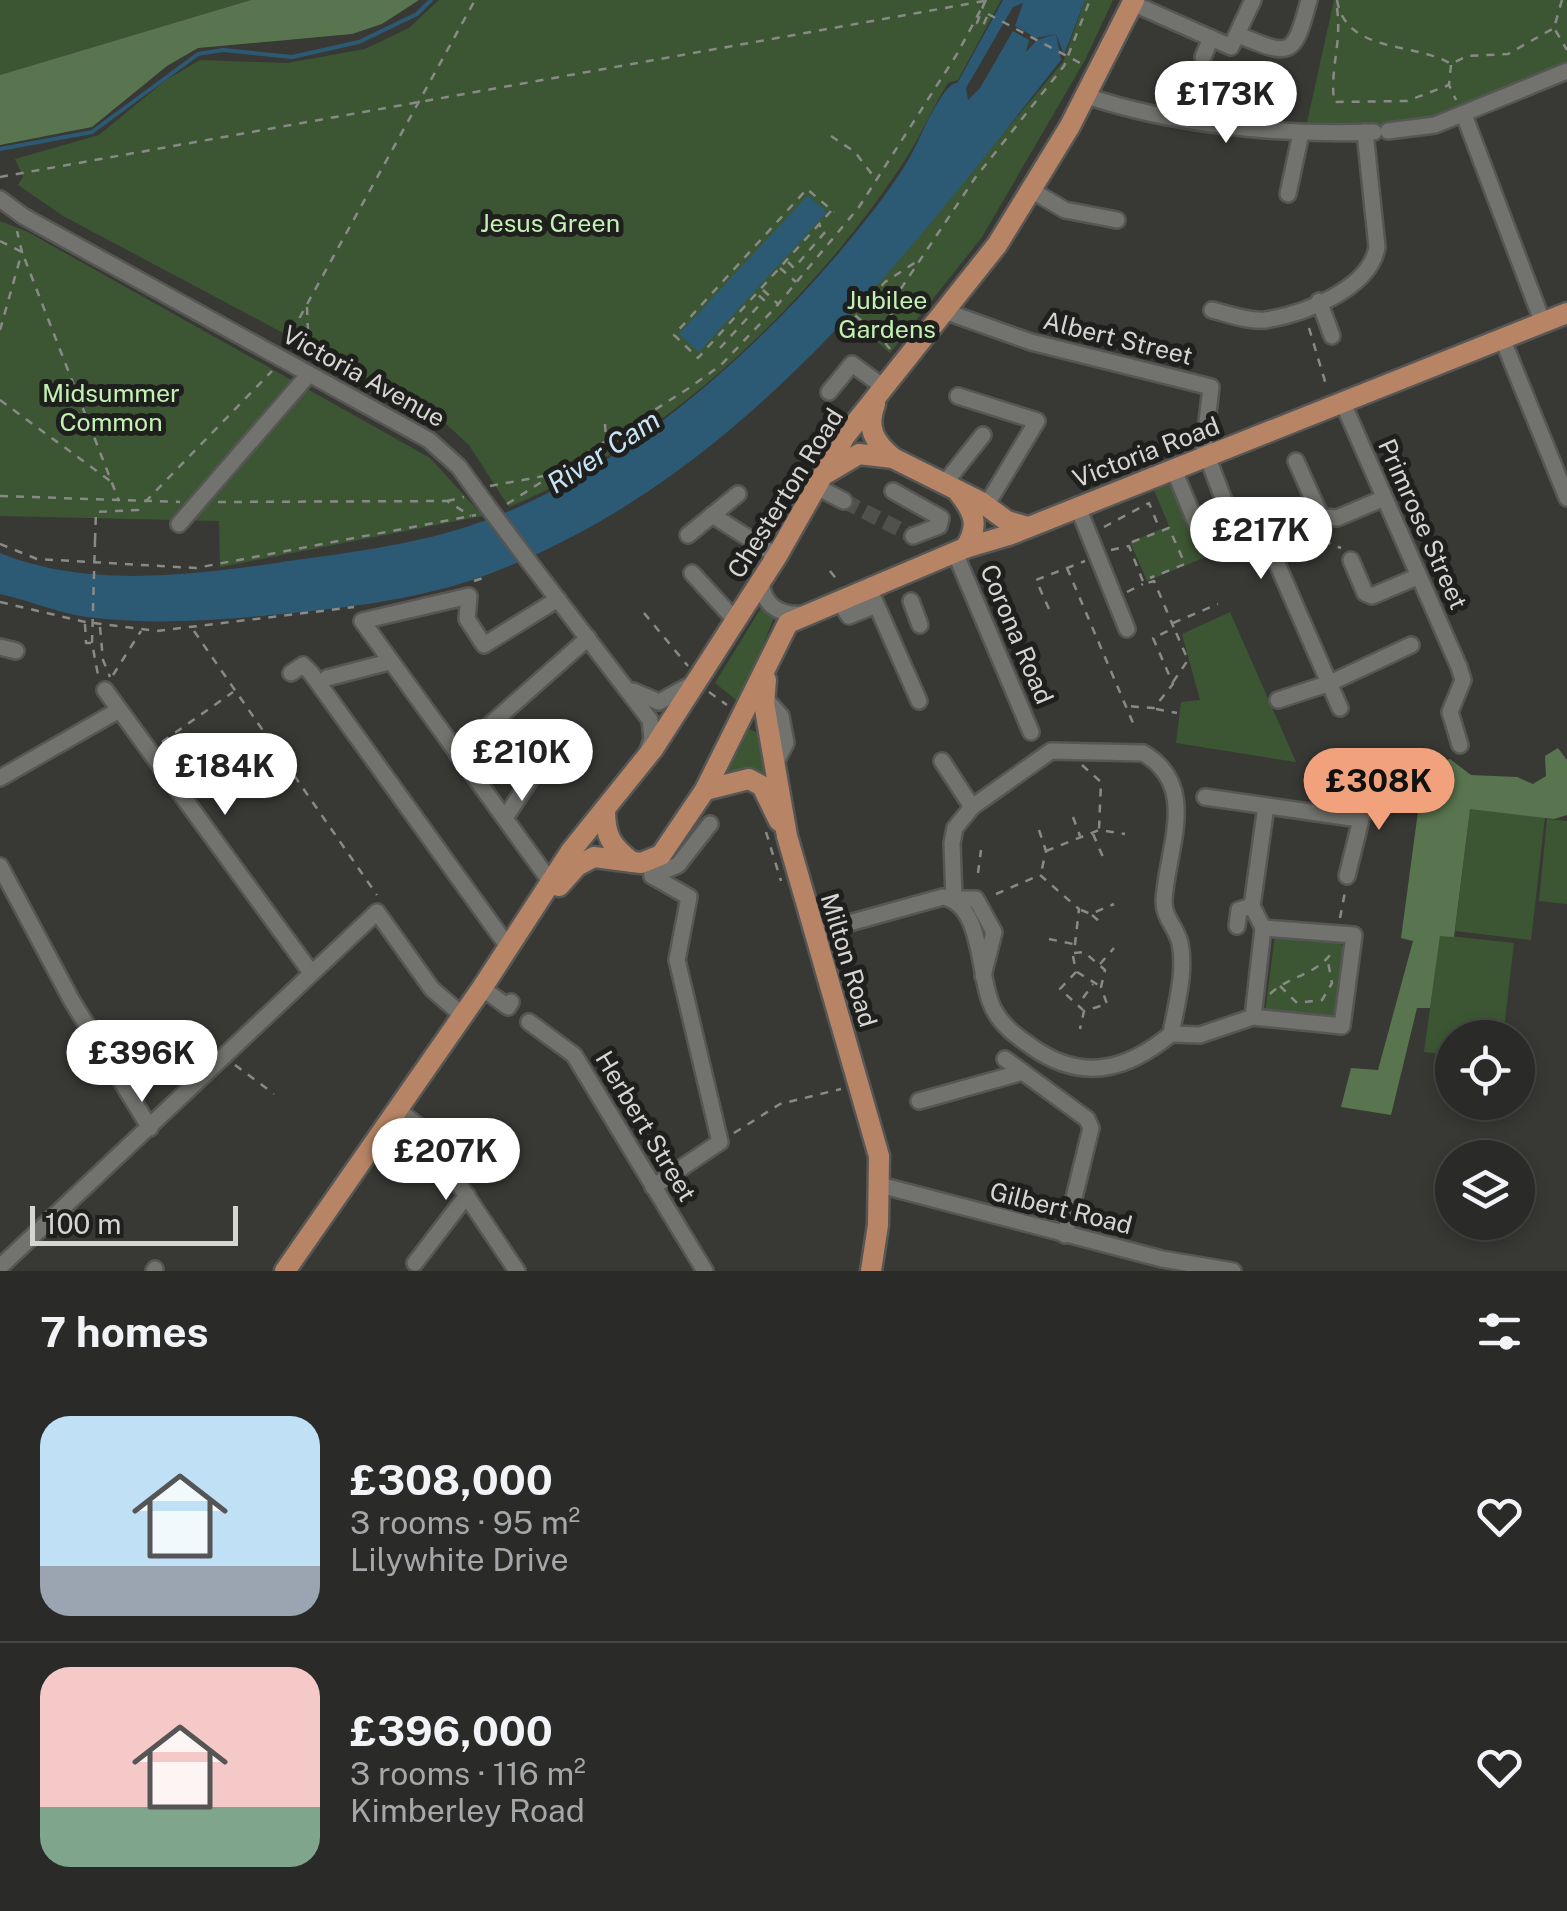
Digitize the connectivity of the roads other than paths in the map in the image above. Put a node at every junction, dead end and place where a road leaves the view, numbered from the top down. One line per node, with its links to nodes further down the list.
1 (1253, 0): 4 (street)
2 (1310, 0): 4 (street)
3 (1133, 2): 5 (street); 8 (main road, Chesterton Road)
4 (1239, 35): 5 (street)
5 (1211, 38): 6 (street)
6 (1204, 58)
7 (1567, 70): 9 (street)
8 (1087, 96): 11 (street); 12 (main road, Chesterton Road)
9 (1464, 115): 10 (street); 20 (street)
10 (1376, 132): 11 (street); 16 (street)
11 (1301, 134): 13 (street)
12 (1031, 190): 15 (street); 18 (main road, Chesterton Road)
13 (1288, 194)
14 (0, 199): 23 (street, Victoria Avenue)
15 (1117, 220)
16 (1320, 302): 17 (street); 21 (street)
17 (1212, 310)
18 (947, 312): 24 (main road, Chesterton Road); 29 (street, Albert Street)
19 (1567, 313): 20 (main road, Victoria Road)
20 (1543, 323): 22 (main road, Victoria Road)
21 (1332, 336)
22 (1502, 338): 27 (main road, Victoria Road); 37 (street)
23 (310, 374): 43 (street); 56 (street, Victoria Avenue, bridge)
24 (882, 390): 25 (street); 30 (main road); 33 (main road, Chesterton Road)
25 (829, 392)
26 (958, 396): 41 (street)
27 (1335, 397): 29 (main road, Victoria Road); 38 (street, Primrose Street)
28 (982, 435): 34 (street)
29 (1206, 446): 32 (main road, Victoria Road); 68 (street)
30 (893, 458): 33 (main road); 34 (main road)
31 (1296, 461): 38 (street)
32 (1178, 464): 40 (main road, Victoria Road); 45 (street)
33 (822, 481): 39 (street); 49 (main road, Chesterton Road)
34 (951, 488): 41 (main road); 48 (main road)
35 (892, 491): 47 (street)
36 (738, 494): 42 (street)
37 (1567, 498)
38 (1382, 499): 53 (street, Primrose Street)
39 (844, 501)
40 (1077, 505): 44 (main road, Victoria Road); 60 (street)
41 (986, 506): 44 (main road)
42 (712, 515): 46 (street); 49 (street)
43 (179, 524)
44 (1028, 527): 48 (main road, Victoria Road)
45 (1200, 533)
46 (688, 534)
47 (913, 536)
48 (960, 551): 54 (main road, Victoria Road); 75 (street, Corona Road)
49 (777, 556): 52 (main road, Chesterton Road)
50 (1352, 560): 53 (street)
51 (692, 573): 58 (street)
52 (762, 576): 57 (street); 58 (main road, Chesterton Road)
53 (1419, 576): 77 (street, Primrose Street)
54 (906, 589): 55 (main road, Victoria Road); 59 (street)
55 (873, 597): 57 (main road, Victoria Road); 72 (street)
56 (558, 599): 61 (street, Victoria Avenue); 63 (street)
57 (804, 614): 64 (main road)
58 (736, 621): 67 (main road, Chesterton Road)
59 (920, 626)
60 (1127, 629)
61 (588, 638): 69 (street, Victoria Avenue); 78 (street)
62 (1411, 644): 68 (street)
63 (389, 662): 66 (street); 78 (street)
64 (768, 663): 83 (main road); 91 (main road, Milton Road)
65 (291, 674): 102 (street)
66 (327, 678)
67 (702, 681): 69 (street); 79 (main road, Chesterton Road)
68 (1330, 683): 71 (street); 73 (street)
69 (625, 686): 79 (street, Victoria Avenue)
70 (105, 690): 74 (street)
71 (1278, 700)
72 (919, 701)
73 (1340, 708)
74 (119, 710): 81 (street); 103 (street)
75 (1031, 732)
76 (560, 736): 88 (street)
77 (1460, 745)
78 (457, 754): 88 (street)
79 (645, 758): 87 (main road, Chesterton Road)
80 (942, 761): 86 (street)
81 (0, 778)
82 (1371, 779): 89 (street)
83 (705, 790): 91 (main road); 93 (main road)
84 (1206, 797): 85 (street)
85 (1266, 806): 89 (street); 97 (street)
86 (972, 807): 96 (street); 109 (street)
87 (605, 810): 93 (main road); 95 (main road, Chesterton Road)
88 (505, 818): 95 (street)
89 (1359, 819): 94 (street)
90 (710, 824): 93 (street)
91 (787, 836): 101 (main road, Milton Road)
92 (0, 866): 114 (street)
93 (645, 867): 98 (main road); 116 (street)
94 (1348, 876)
95 (550, 881): 98 (main road, Chesterton Road)
96 (954, 900): 101 (street); 109 (street)
97 (1252, 906): 99 (street); 100 (street)
98 (528, 920): 102 (main road)
99 (1237, 926)
100 (1263, 928): 106 (street); 106 (street)
101 (813, 933): 115 (main road, Milton Road)
102 (516, 950): 104 (main road)
103 (310, 971): 107 (street); 114 (street)
104 (482, 988): 105 (street); 107 (main road)
105 (510, 1004)
106 (1254, 1012): 109 (street)
107 (463, 1016): 113 (main road)
108 (528, 1022): 116 (street, Herbert Street)
109 (1171, 1034)
110 (1005, 1059): 111 (street)
111 (1024, 1072): 112 (street); 118 (street)
112 (918, 1101)
113 (398, 1110): 117 (street); 122 (main road)
114 (150, 1128): 121 (street)
115 (880, 1184): 118 (street, Gilbert Road); 125 (main road, Milton Road)
116 (652, 1187): 124 (street, Herbert Street)
117 (467, 1195): 119 (street); 123 (street)
118 (1065, 1235): 120 (street, Gilbert Road)
119 (416, 1262)
120 (1161, 1265): 126 (street, Gilbert Road)
121 (0, 1266)
122 (285, 1271)
123 (517, 1271)
124 (705, 1271)
125 (871, 1271)
126 (1233, 1271)

